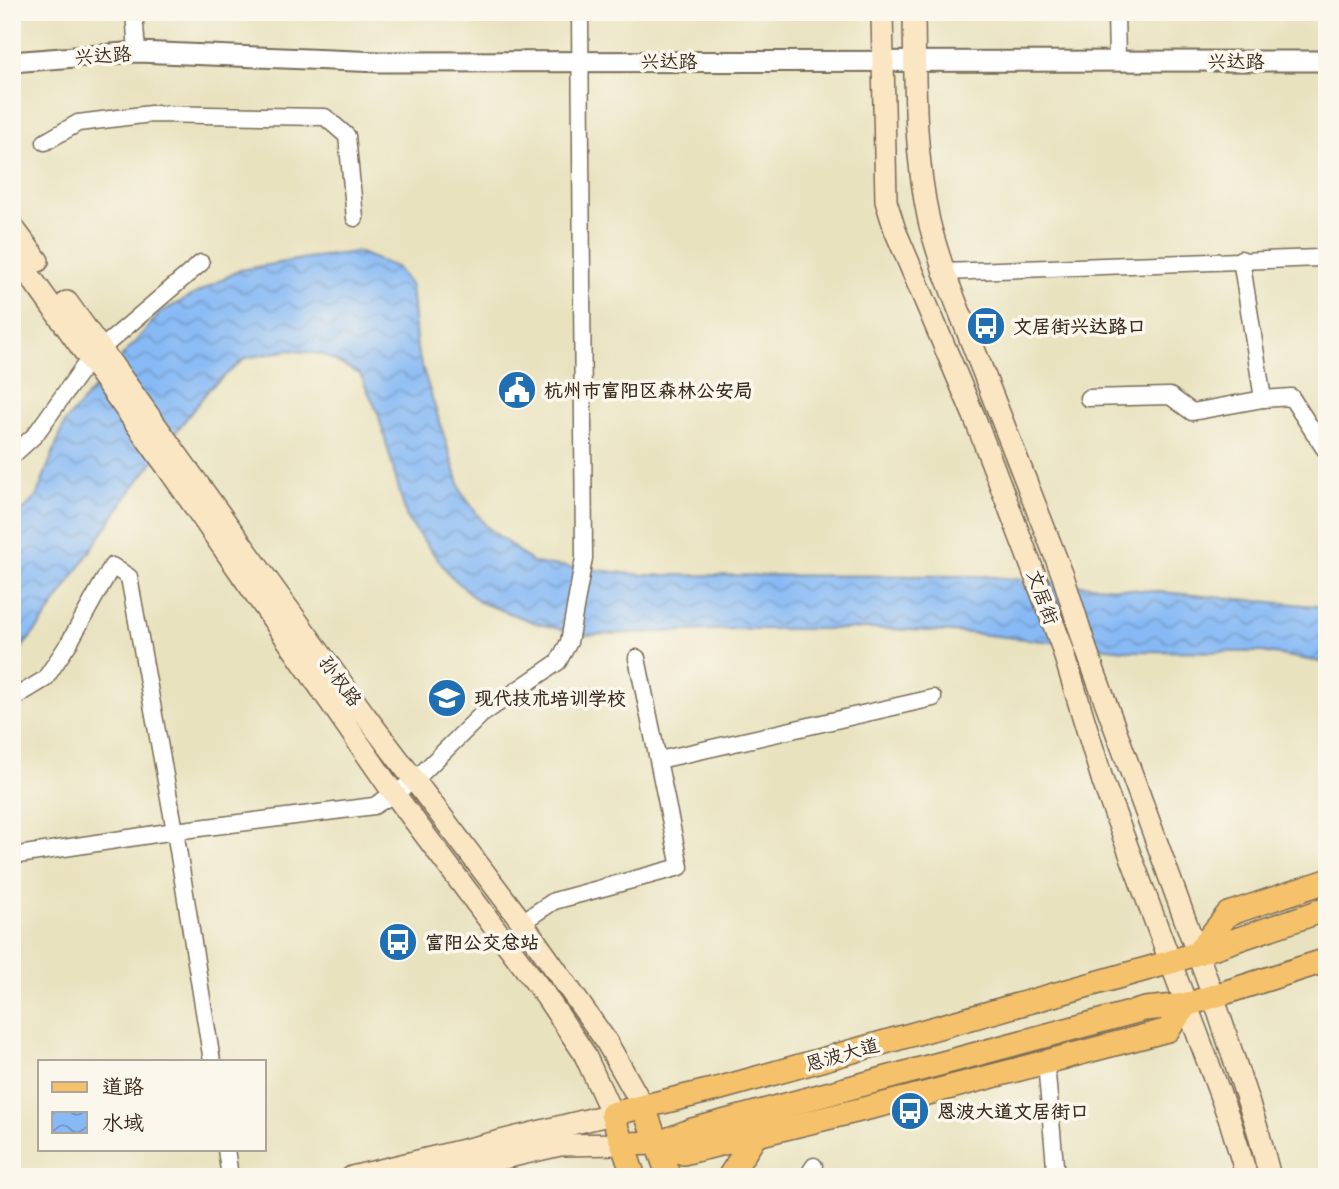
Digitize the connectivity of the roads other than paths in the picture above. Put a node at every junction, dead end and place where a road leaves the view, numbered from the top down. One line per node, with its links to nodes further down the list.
1 (134, 12): 6 (street)
2 (580, 12): 10 (street)
3 (882, 12): 7 (main road, 文居街)
4 (914, 12): 8 (main road, 文居街)
5 (1116, 12): 9 (street)
6 (138, 52): 10 (street, 兴达路); 12 (street, 兴达路)
7 (882, 60): 8 (street, 兴达路); 10 (street, 兴达路); 40 (main road, 文居街)
8 (915, 60): 9 (street, 兴达路); 20 (main road, 文居街)
9 (1117, 60): 11 (street, 兴达路)
10 (579, 61): 31 (street)
11 (1327, 61)
12 (12, 62)
13 (45, 142): 14 (street)
14 (355, 218)
15 (12, 226): 21 (main road, 孙权路)
16 (12, 251): 21 (main road, 孙权路)
17 (1319, 258): 18 (street)
18 (1241, 260): 20 (street); 23 (street)
19 (201, 263): 21 (street)
20 (944, 272): 38 (main road, 文居街)
21 (96, 353): 25 (street); 26 (main road, 孙权路)
22 (1088, 398): 23 (street)
23 (1263, 399): 24 (street)
24 (1327, 446)
25 (12, 456)
26 (174, 464): 31 (main road, 孙权路); 32 (main road, 孙权路)
27 (637, 658): 30 (street)
28 (933, 698): 30 (street)
29 (12, 699): 33 (street)
30 (659, 760): 37 (street)
31 (414, 781): 32 (street); 37 (main road, 孙权路)
32 (395, 794): 33 (street); 46 (main road, 孙权路)
33 (175, 831): 34 (street); 43 (street)
34 (12, 856)
35 (1327, 881): 38 (main road)
36 (1327, 909): 38 (main road, 恩波大道)
37 (522, 922): 45 (main road, 孙权路)
38 (1197, 953): 40 (main road, 恩波大道); 41 (main road, 文居街)
39 (1327, 960): 41 (main road, 恩波大道)
40 (1171, 962): 42 (main road, 文居街); 45 (main road, 恩波大道)
41 (1213, 996): 42 (main road, 恩波大道); 59 (main road, 文居街)
42 (1186, 1005): 44 (main road); 48 (main road, 恩波大道); 58 (main road, 文居街)
43 (212, 1060)
44 (1046, 1063): 47 (main road); 57 (street)
45 (644, 1108): 46 (main road, 恩波大道); 48 (main road, 孙权路)
46 (612, 1114): 49 (main road, 孙权路); 52 (main road, 恩波大道)
47 (756, 1135): 48 (main road); 56 (main road)
48 (659, 1143): 49 (main road, 恩波大道); 55 (main road, 孙权路)
49 (624, 1144): 53 (main road, 恩波大道); 54 (main road, 孙权路)
50 (226, 1150): 51 (street)
51 (230, 1177)
52 (352, 1177)
53 (423, 1177)
54 (634, 1177)
55 (669, 1177)
56 (729, 1177)
57 (1056, 1177)
58 (1247, 1177)
59 (1270, 1177)

